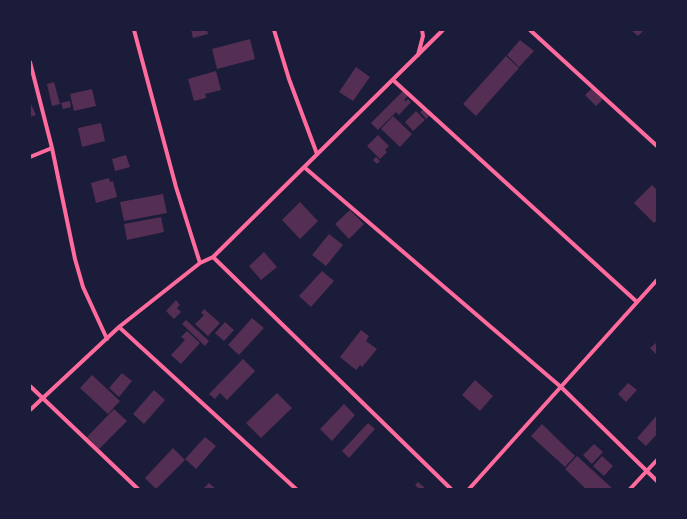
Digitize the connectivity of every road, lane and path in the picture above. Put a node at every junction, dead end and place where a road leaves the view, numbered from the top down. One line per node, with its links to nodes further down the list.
1 (134, 30): 15 (street)
2 (274, 30): 11 (street)
3 (422, 30): 6 (street)
4 (443, 30): 6 (street)
5 (530, 30): 9 (street)
6 (418, 56): 8 (street)
7 (30, 62): 10 (street)
8 (393, 80): 11 (street); 17 (street)
9 (657, 146)
10 (52, 148): 12 (street); 19 (street)
11 (317, 154): 13 (street)
12 (30, 157)
13 (304, 167): 14 (street); 21 (street)
14 (213, 257): 15 (street); 29 (street)
15 (200, 263): 18 (street)
16 (657, 280): 17 (street)
17 (637, 302): 21 (street)
18 (119, 327): 19 (street); 28 (street)
19 (106, 339): 22 (street)
20 (30, 386): 22 (street)
21 (561, 387): 25 (street); 30 (street)
22 (43, 400): 23 (street); 27 (street)
23 (30, 410)
24 (657, 460): 25 (street)
25 (647, 471): 26 (street); 31 (street)
26 (657, 481)
27 (138, 489)
28 (296, 489)
29 (451, 489)
30 (469, 489)
31 (630, 489)

